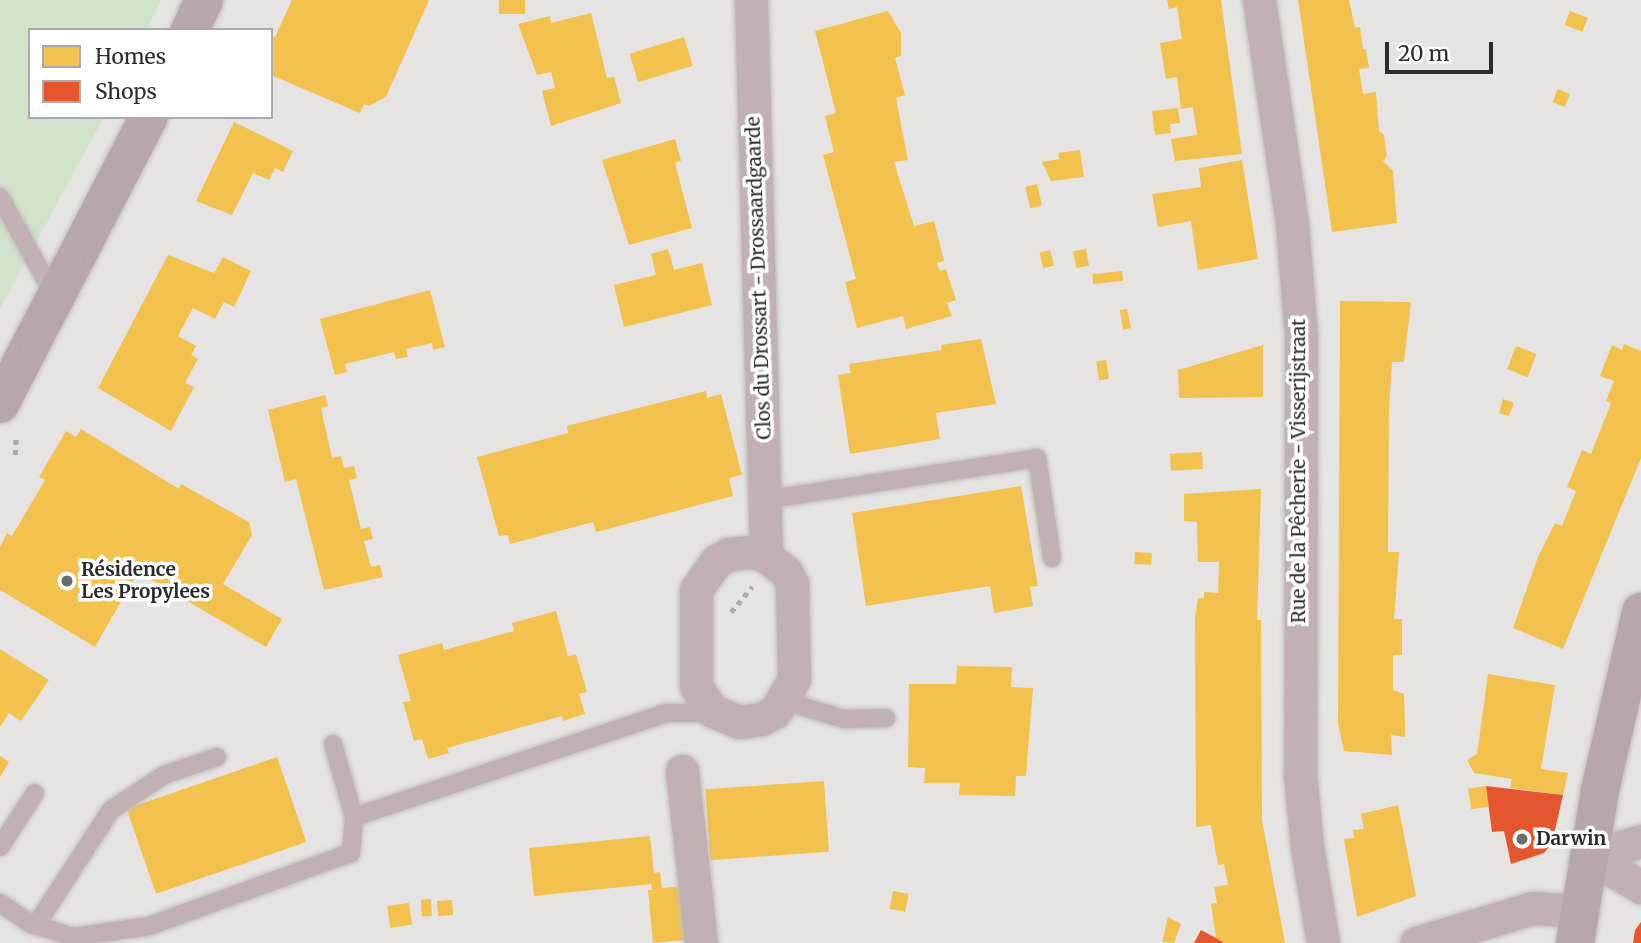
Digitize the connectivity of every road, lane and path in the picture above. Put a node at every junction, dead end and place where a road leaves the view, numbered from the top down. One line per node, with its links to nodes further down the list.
1 (204, 0): 4 (street)
2 (751, 0): 9 (street, Clos du Drossart - Drossaardgaarde)
3 (1259, 0): 30 (street, Rue de la Pêcherie - Visserijstraat)
4 (191, 28)
5 (148, 119): 7 (street)
6 (0, 197): 7 (lane)
7 (57, 300): 8 (street)
8 (0, 404)
9 (764, 500): 10 (lane); 11 (street, Clos du Drossart - Drossaardgaarde)
10 (1052, 558)
11 (770, 559): 13 (path); 13 (street); 14 (street)
12 (1641, 612): 24 (street)
13 (696, 653): 15 (street)
14 (784, 701): 15 (street); 16 (lane)
15 (715, 713): 21 (lane)
16 (886, 718)
17 (333, 744): 21 (lane)
18 (217, 757): 27 (lane)
19 (682, 771): 29 (street)
20 (35, 793): 23 (lane)
21 (354, 817): 27 (lane)
22 (1641, 841): 24 (street)
23 (0, 847)
24 (1589, 856): 25 (street); 28 (street)
25 (1641, 887)
26 (0, 903): 27 (lane)
27 (36, 925)
28 (1577, 927): 31 (street)
29 (701, 943)
30 (1324, 943)
31 (1416, 943)

